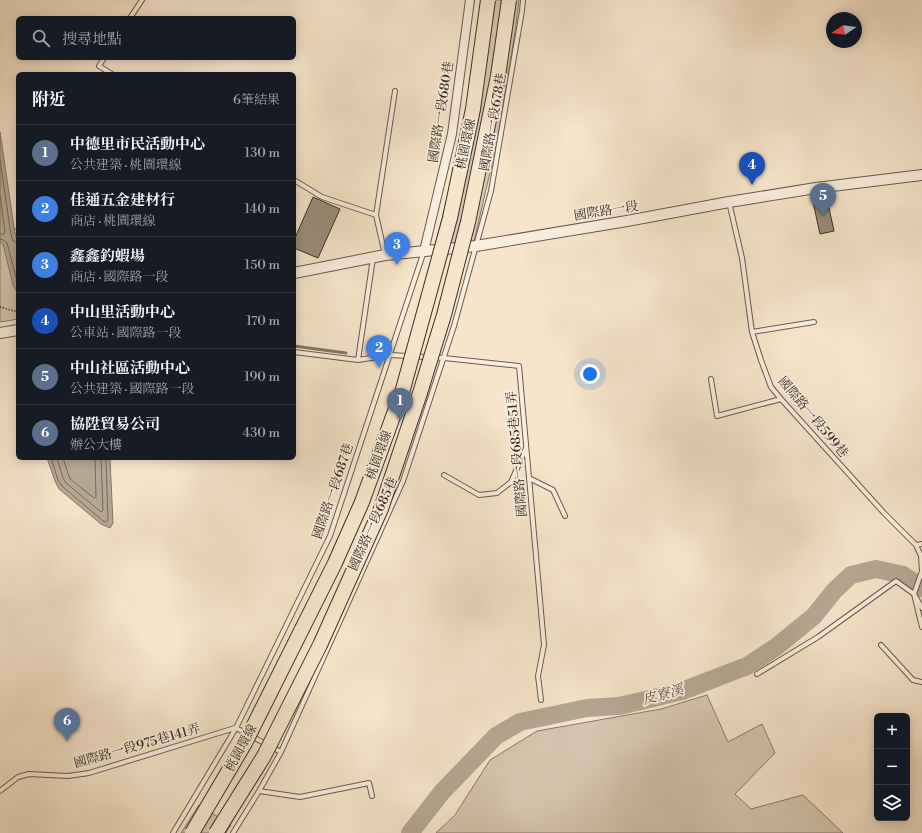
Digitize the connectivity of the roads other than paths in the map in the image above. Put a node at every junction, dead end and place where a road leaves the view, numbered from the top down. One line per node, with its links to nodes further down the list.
1 (142, 0): 6 (lane)
2 (470, 0): 15 (street, 國際路一段680巷)
3 (488, 0): 49 (highway, 桃園環線, bridge)
4 (509, 0): 50 (highway, 桃園環線, bridge)
5 (523, 0): 14 (lane, 國際路一段678巷)
6 (131, 16)
7 (103, 60): 8 (lane)
8 (109, 72)
9 (395, 91): 13 (lane)
10 (922, 175): 12 (street, 國際路一段)
11 (296, 181): 13 (lane)
12 (729, 202): 14 (street, 國際路一段); 21 (lane, 國際路一段599巷)
13 (376, 215): 16 (lane)
14 (476, 246): 15 (street, 國際路一段); 25 (lane, 國際路一段685巷)
15 (424, 251): 16 (street, 國際路一段); 24 (lane, 國際路一段687巷)
16 (385, 255): 17 (street, 國際路一段)
17 (373, 258): 18 (street, 國際路一段); 26 (lane)
18 (296, 273)
19 (814, 322): 21 (lane)
20 (16, 330): 22 (street)
21 (752, 332): 28 (lane, 國際路一段599巷)
22 (0, 333)
23 (296, 352): 26 (lane, 國際路一段685巷51弄)
24 (390, 355): 25 (lane, 國際路一段685巷51弄); 26 (lane, 國際路一段685巷51弄); 43 (lane, 國際路一段687巷)
25 (444, 358): 29 (lane, 國際路一段685巷51弄); 44 (lane, 國際路一段685巷)
26 (358, 360)
27 (711, 379): 28 (lane)
28 (781, 399): 34 (lane, 國際路一段599巷)
29 (526, 448): 30 (lane); 31 (lane, 國際路一段685巷51弄)
30 (444, 475)
31 (529, 478): 32 (lane); 42 (lane, 國際路一段685巷51弄)
32 (565, 516)
33 (922, 544): 34 (lane)
34 (916, 545): 35 (lane, 國際路一段599巷)
35 (922, 571): 36 (lane)
36 (914, 594): 37 (lane); 38 (lane); 40 (lane)
37 (922, 608)
38 (922, 627)
39 (882, 645): 41 (lane)
40 (757, 674)
41 (922, 682)
42 (541, 700)
43 (236, 728): 44 (lane); 46 (lane, 國際路一段975巷141弄); 48 (lane, 國際路一段687巷)
44 (281, 752): 45 (lane, 國際路一段685巷)
45 (259, 791): 47 (lane); 51 (lane, 國際路一段685巷)
46 (0, 792)
47 (372, 796)
48 (173, 833)
49 (192, 833)
50 (216, 833)
51 (233, 833)

